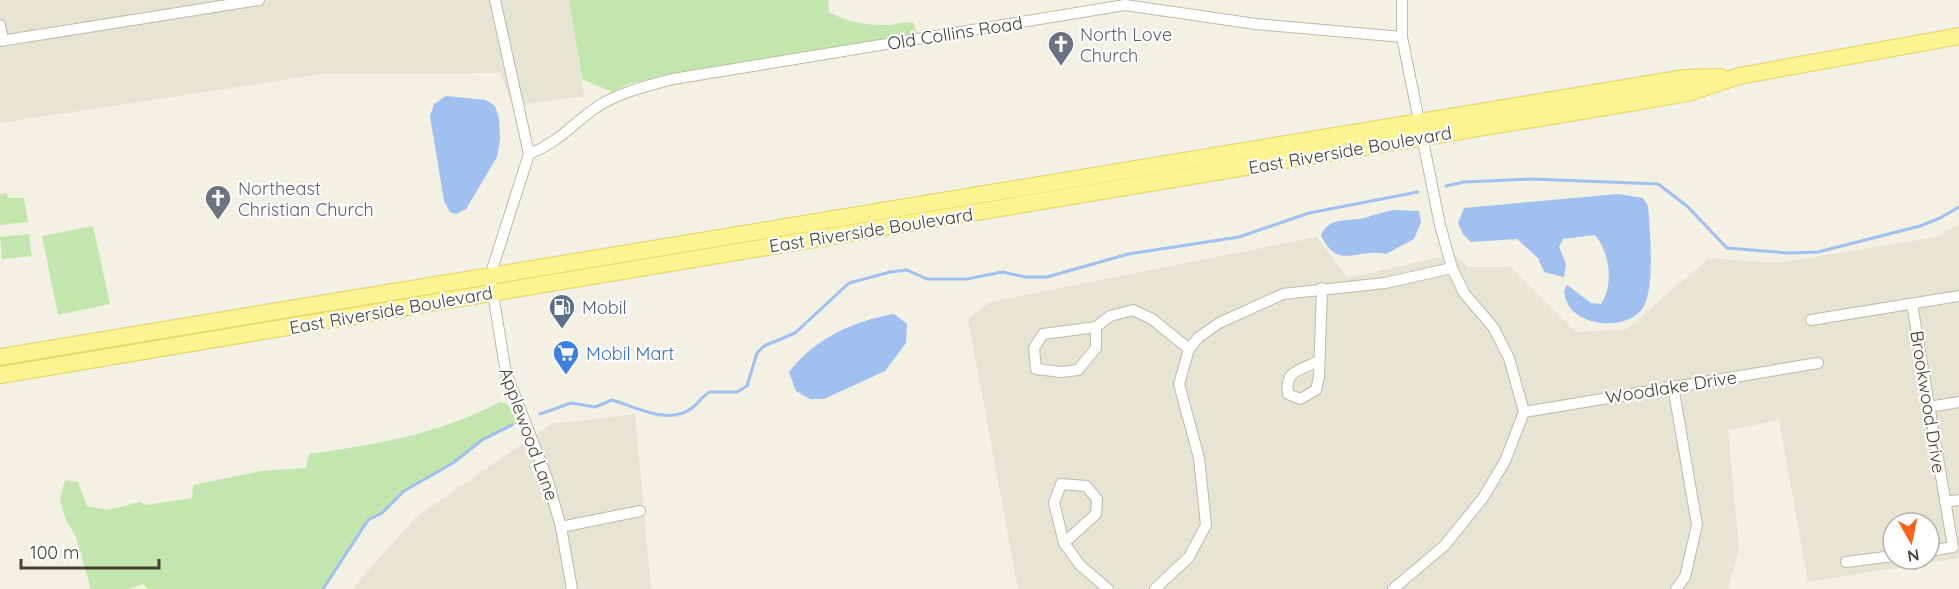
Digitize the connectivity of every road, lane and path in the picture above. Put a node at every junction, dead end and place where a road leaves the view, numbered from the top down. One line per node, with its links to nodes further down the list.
1 (259, 0): 7 (street)
2 (495, 0): 9 (street)
3 (1402, 0): 6 (street)
4 (0, 25): 7 (street)
5 (1959, 36): 8 (main road, East Riverside Boulevard)
6 (1402, 37): 8 (street); 9 (street, Old Collins Road)
7 (1, 41)
8 (1422, 129): 10 (main road, East Riverside Boulevard); 11 (main road, East Riverside Boulevard); 12 (street)
9 (529, 154): 13 (street, Applewood Lane)
10 (780, 227): 11 (main road); 13 (main road, East Riverside Boulevard)
11 (783, 244): 15 (main road, East Riverside Boulevard)
12 (1452, 267): 14 (street); 30 (street)
13 (490, 276): 15 (street, Applewood Lane); 20 (main road, East Riverside Boulevard)
14 (1322, 288): 21 (street); 23 (street)
15 (492, 293): 24 (main road, East Riverside Boulevard); 34 (street, Applewood Lane)
16 (1959, 296): 17 (street)
17 (1912, 304): 18 (street); 29 (street, Brookwood Drive)
18 (1811, 320)
19 (1096, 327): 19 (street); 21 (street)
20 (69, 346): 22 (main road, East Riverside Boulevard); 24 (main road)
21 (1189, 349): 41 (street)
22 (0, 357)
23 (1319, 361)
24 (72, 363): 26 (main road, East Riverside Boulevard)
25 (1818, 363): 27 (street, Woodlake Drive)
26 (0, 375)
27 (1673, 386): 30 (street, Woodlake Drive); 43 (street)
28 (1959, 402): 29 (street)
29 (1929, 407): 32 (street, Brookwood Drive)
30 (1524, 412): 42 (street)
31 (1959, 500): 32 (street)
32 (1945, 502): 36 (street, Brookwood Drive)
33 (640, 511): 34 (street)
34 (561, 527): 39 (street, Applewood Lane)
35 (1064, 543): 35 (street); 40 (street)
36 (1941, 549)
37 (1881, 558): 38 (street)
38 (1846, 562)
39 (572, 589)
40 (1108, 589)
41 (1155, 589)
42 (1393, 589)
43 (1676, 589)

